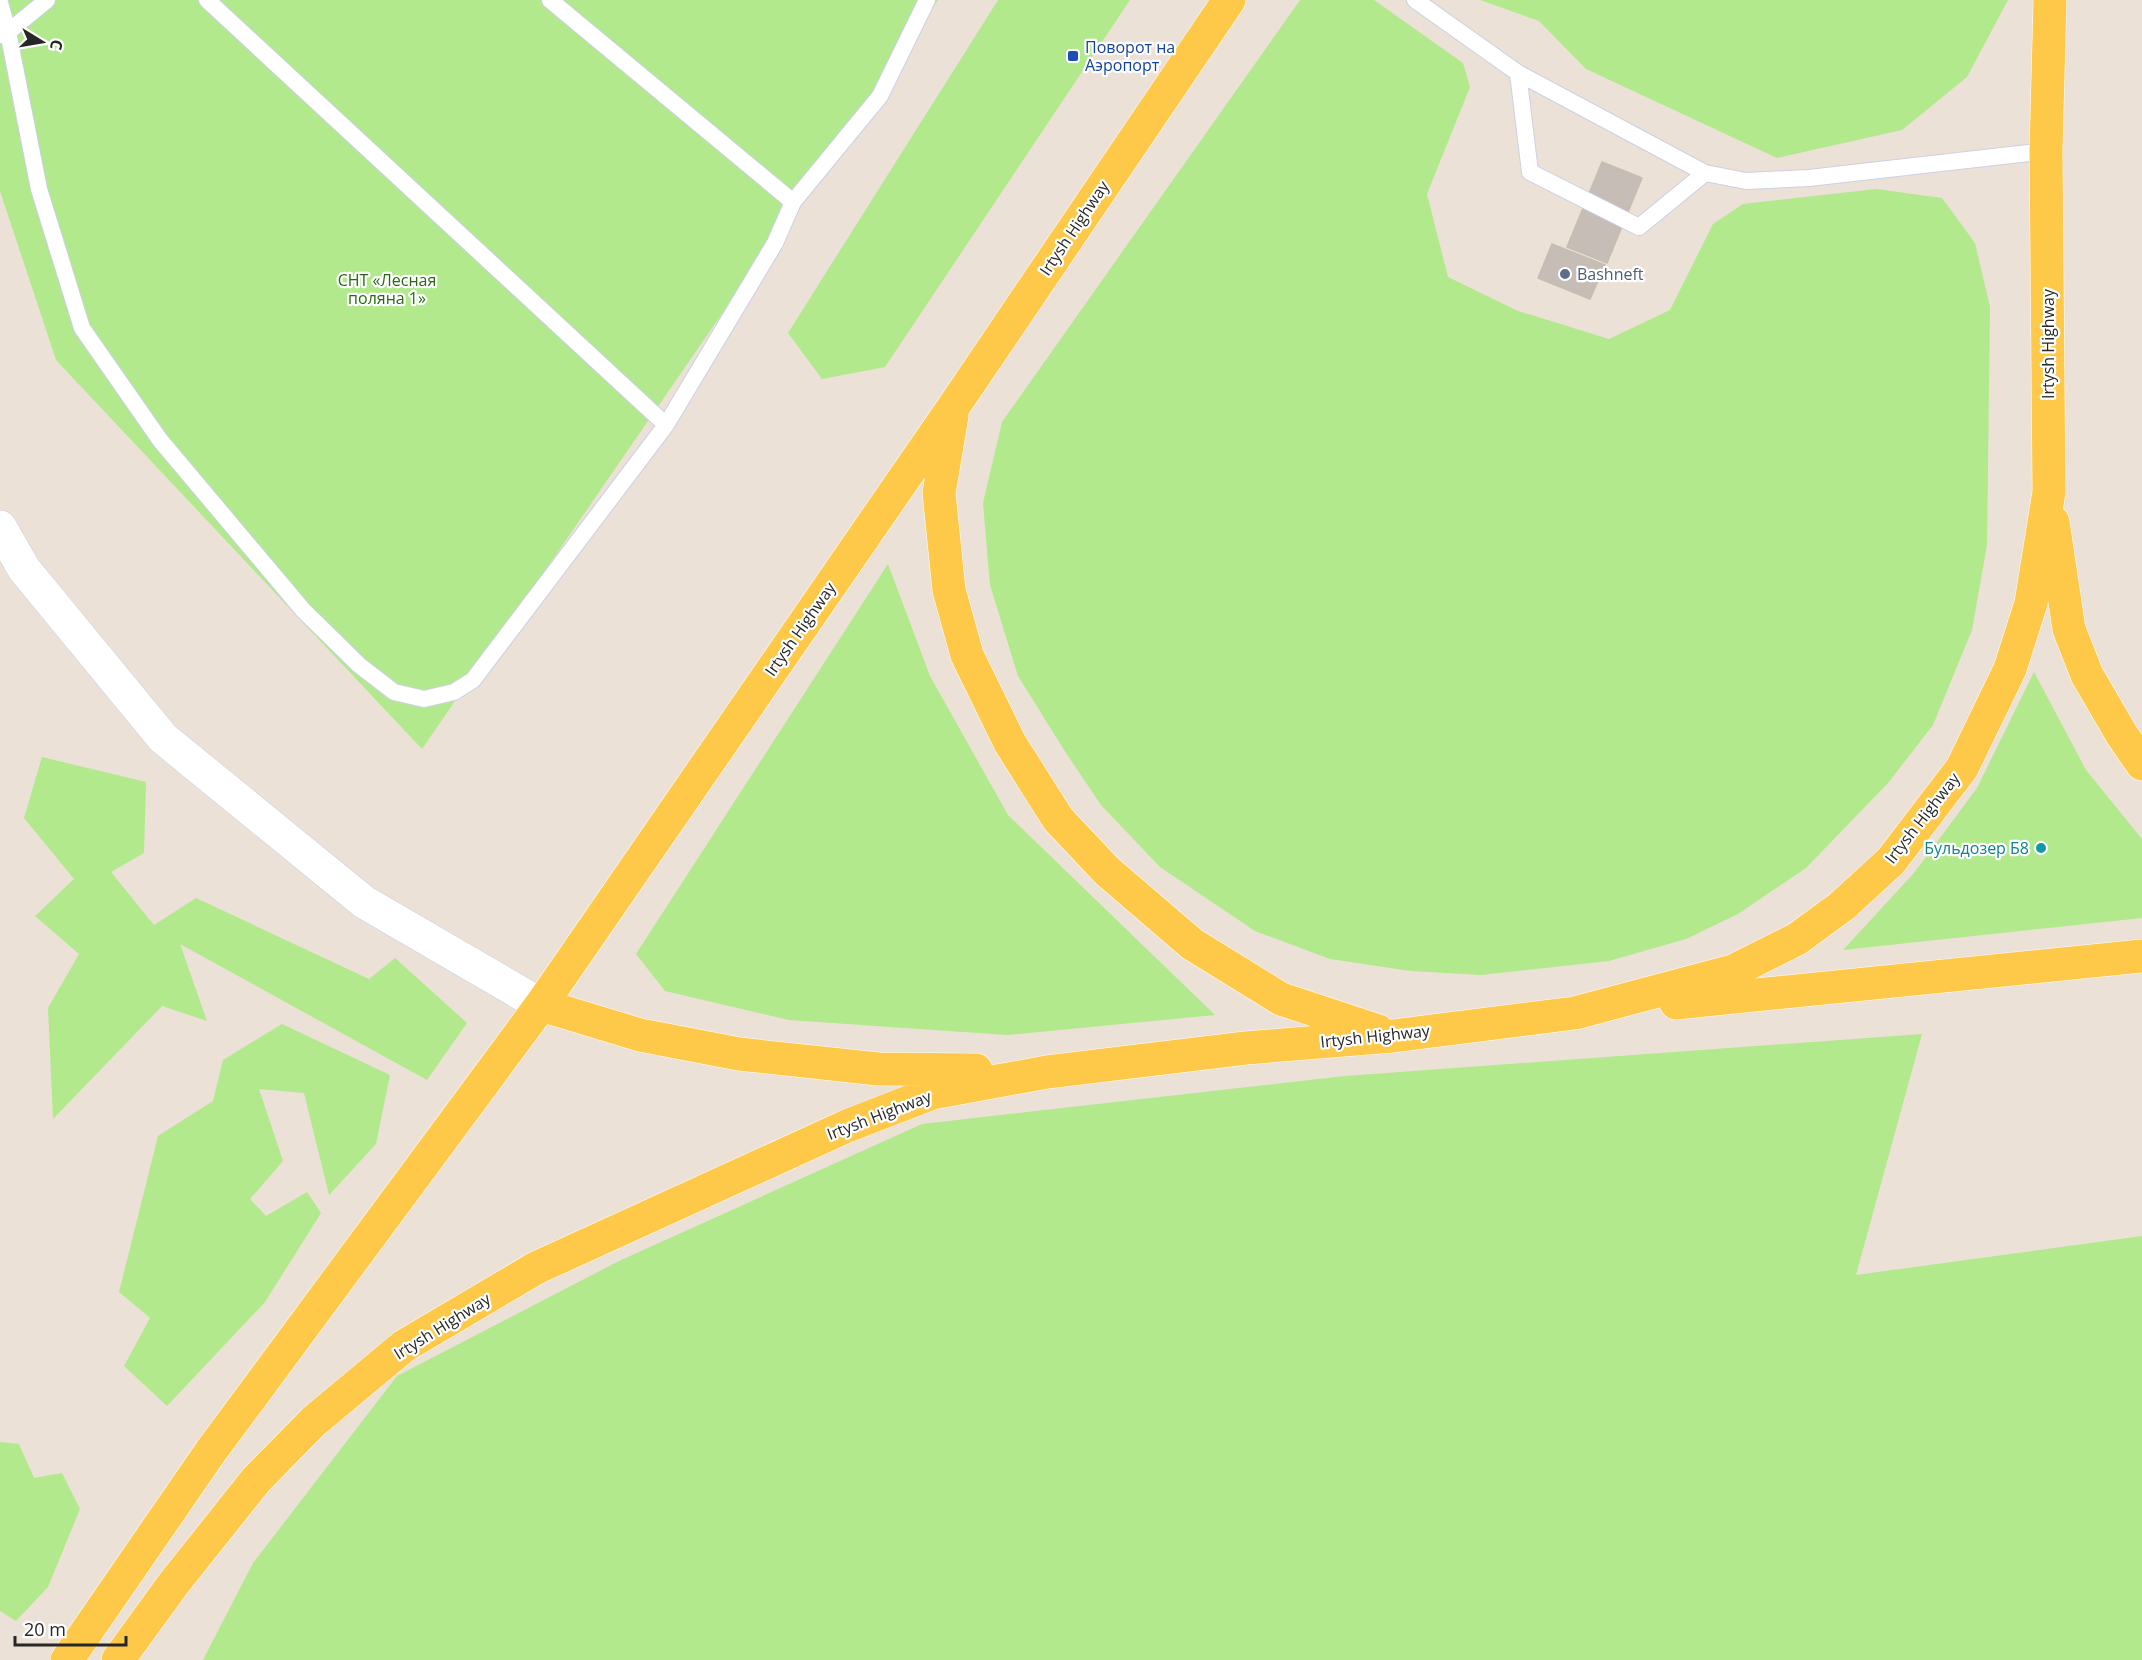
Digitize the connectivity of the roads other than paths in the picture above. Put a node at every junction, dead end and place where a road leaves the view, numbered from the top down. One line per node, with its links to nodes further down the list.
1 (47, 0): 9 (lane)
2 (207, 0): 15 (lane)
3 (550, 0): 13 (lane)
4 (927, 0): 13 (lane)
5 (1229, 0): 14 (main road, Irtysh Highway)
6 (1415, 0): 10 (lane)
7 (2050, 0): 11 (main road, Irtysh Highway)
8 (0, 3): 9 (lane)
9 (4, 34): 15 (lane)
10 (1518, 73): 12 (lane); 12 (lane)
11 (2046, 151): 12 (lane); 16 (main road, Irtysh Highway)
12 (1705, 173)
13 (793, 202): 15 (lane)
14 (954, 406): 20 (main road, Irtysh Highway); 22 (main road)
15 (666, 425)
16 (2049, 492): 18 (main road); 21 (main road, Irtysh Highway)
17 (0, 527): 20 (street)
18 (2142, 764)
19 (2142, 956): 21 (main road)
20 (541, 1005): 23 (main road); 24 (main road, Irtysh Highway)
21 (1575, 1013): 22 (main road, Irtysh Highway)
22 (1393, 1035): 23 (main road, Irtysh Highway)
23 (1047, 1072): 25 (main road, Irtysh Highway)
24 (67, 1660)
25 (118, 1660)

